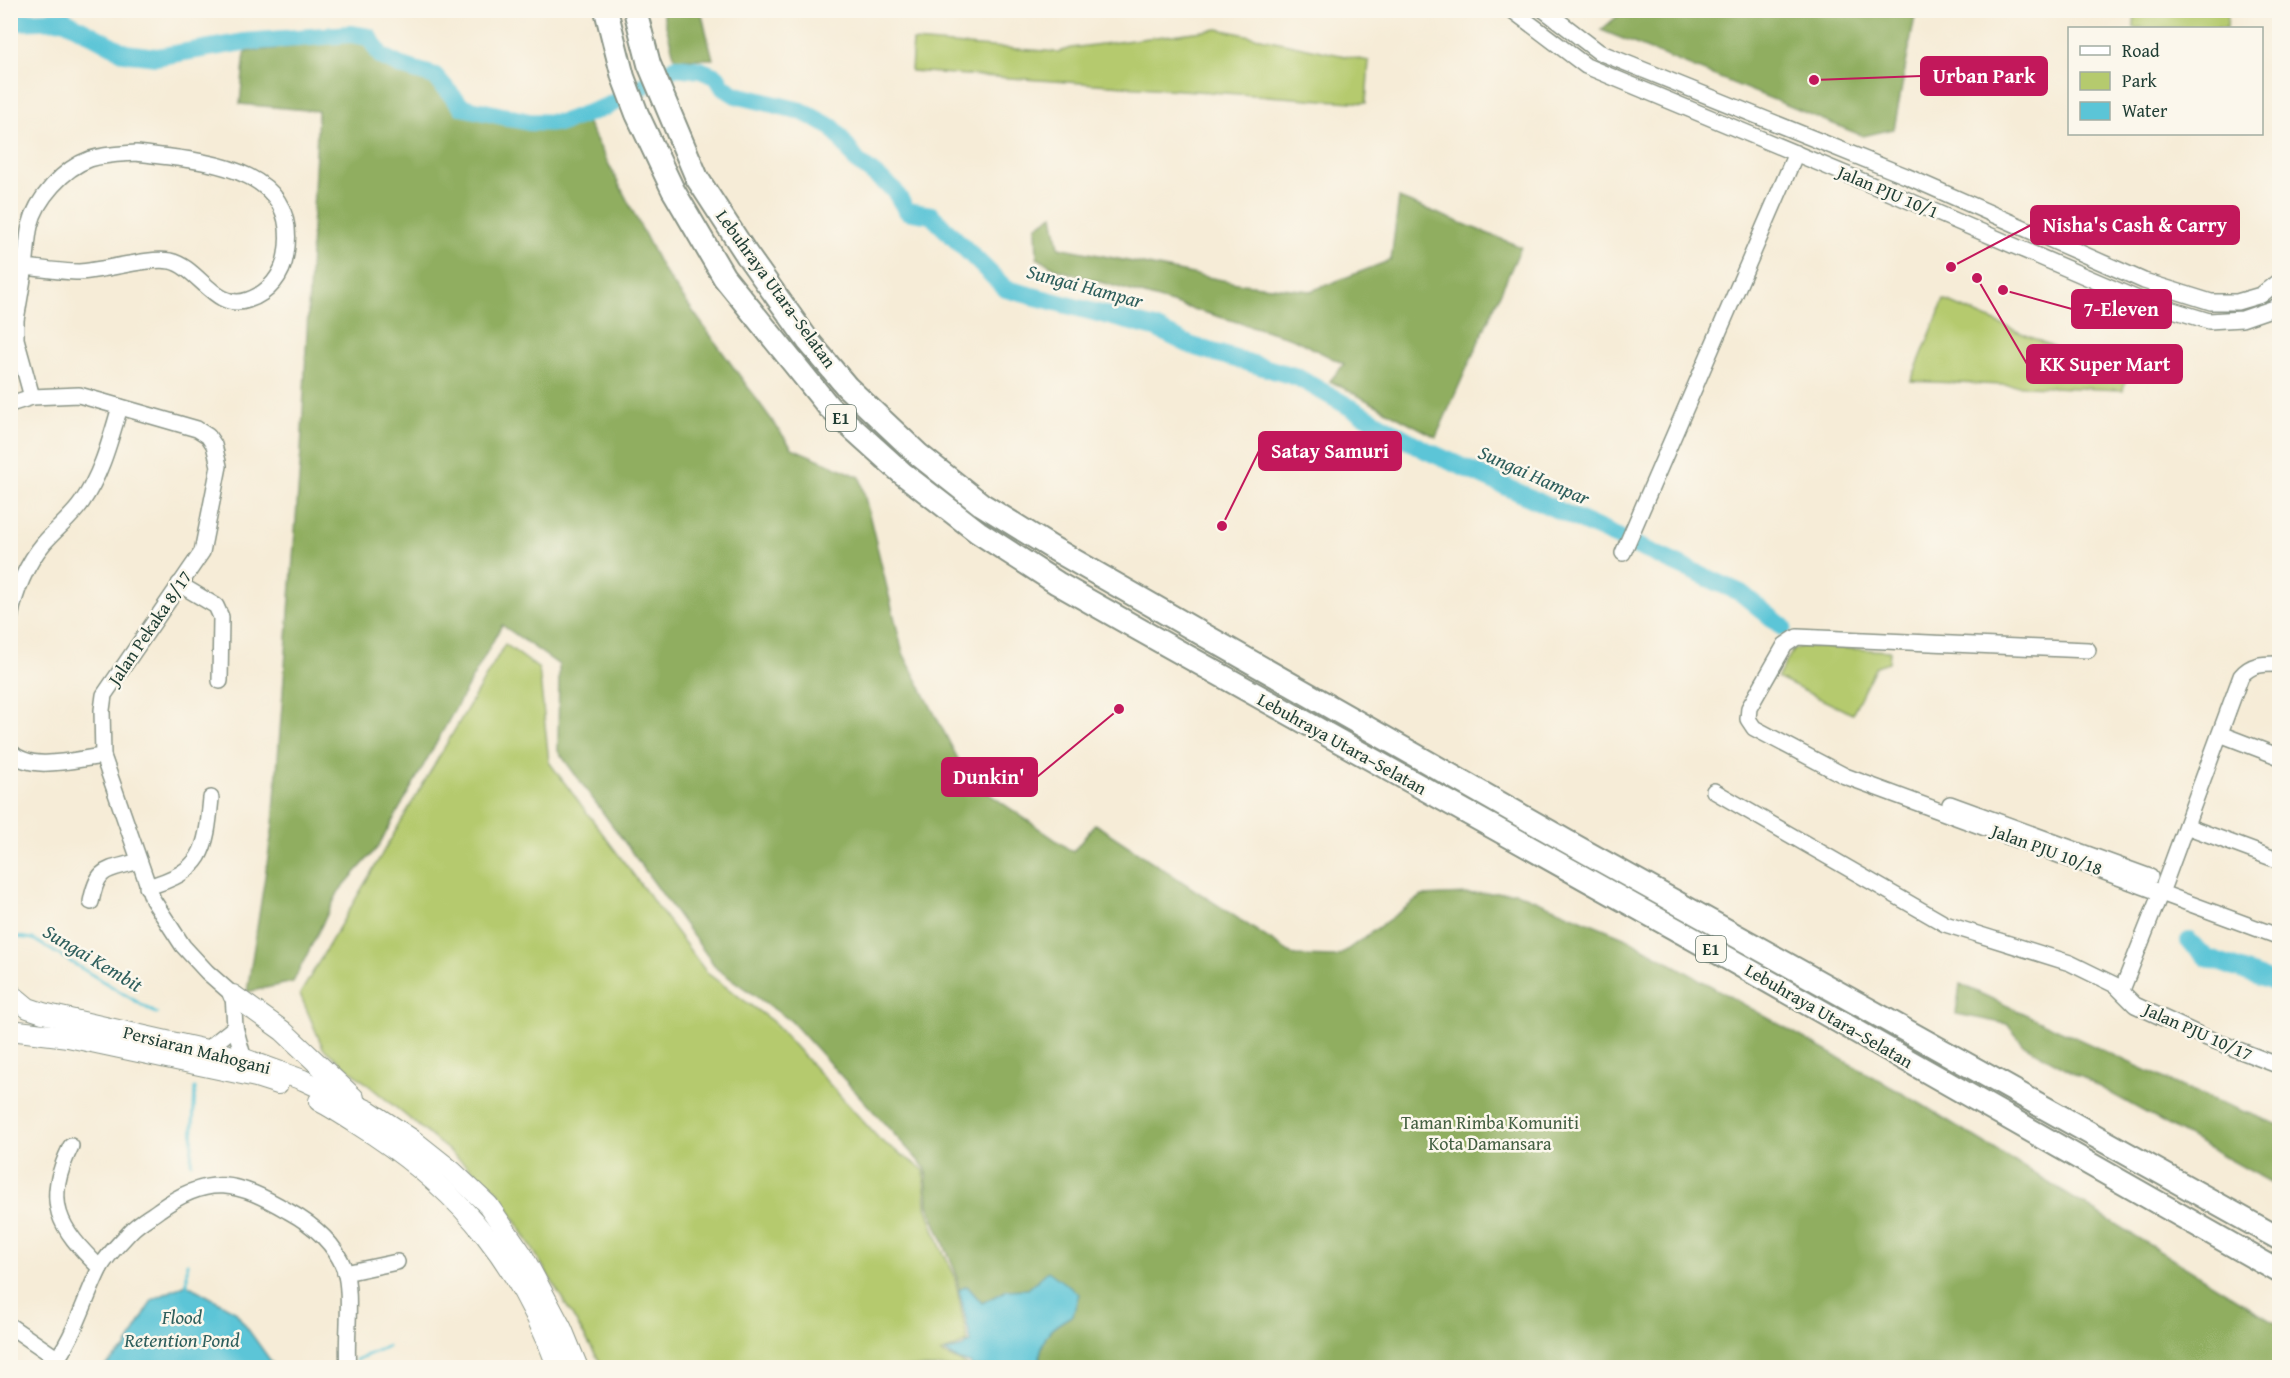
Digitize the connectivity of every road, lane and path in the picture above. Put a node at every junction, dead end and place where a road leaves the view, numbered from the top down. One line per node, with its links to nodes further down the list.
1 (606, 10): 51 (highway, Lebuhraya Utara–Selatan / E1)
2 (635, 10): 48 (highway, Lebuhraya Utara–Selatan / E1)
3 (1512, 10): 5 (street, Jalan PJU 10/1)
4 (1544, 10): 6 (street, Jalan PJU 10/1)
5 (1675, 102): 6 (street); 7 (street, Jalan PJU 10/1)
6 (1729, 105): 8 (street, Jalan PJU 10/1)
7 (1796, 153): 10 (street, Jalan PJU 10/1); 16 (street)
8 (2025, 228): 10 (street); 11 (street, Jalan PJU 10/1)
9 (25, 267): 9 (street); 13 (street)
10 (2069, 270): 12 (street, Jalan PJU 10/1)
11 (2280, 280)
12 (2280, 304)
13 (32, 397): 14 (street, Jalan Pekaka 8/17); 15 (street, Jalan Pekaka 8/17)
14 (10, 404)
15 (120, 407): 17 (street); 18 (street, Jalan Pekaka 8/17)
16 (1623, 553)
17 (17, 575): 19 (street)
18 (179, 584): 22 (street); 25 (street, Jalan Pekaka 8/17)
19 (10, 619)
20 (2088, 650): 33 (street, Jalan PJU 10/18)
21 (2280, 664): 23 (street)
22 (220, 681)
23 (2220, 734): 26 (street); 29 (street)
24 (10, 751): 25 (street)
25 (103, 756): 30 (street, Jalan Pekaka 8/17)
26 (2280, 757)
27 (1714, 791): 37 (street, Jalan PJU 10/17)
28 (211, 798): 32 (street)
29 (2186, 826): 31 (street); 33 (street)
30 (139, 861): 32 (street, Jalan Pekaka 8/17); 34 (street)
31 (2280, 861)
32 (147, 887): 39 (street, Jalan Pekaka 8/17)
33 (2163, 887): 35 (street, Jalan PJU 10/18); 36 (street, Jalan PJU 10/18); 37 (street)
34 (91, 902)
35 (2280, 926)
36 (2280, 937)
37 (2122, 990): 44 (street, Jalan PJU 10/17)
38 (10, 993): 42 (main road, Persiaran Mahogani)
39 (233, 994): 40 (street); 46 (main road)
40 (235, 1027): 42 (street); 43 (street)
41 (10, 1030): 45 (main road, Persiaran Mahogani)
42 (206, 1050): 43 (main road, Persiaran Mahogani)
43 (242, 1058): 45 (street); 46 (main road, Persiaran Mahogani)
44 (2280, 1066)
45 (256, 1077): 56 (main road, Persiaran Mahogani)
46 (369, 1111): 57 (main road, Persiaran Mahogani)
47 (70, 1146): 50 (street)
48 (2280, 1239)
49 (397, 1263): 52 (street)
50 (100, 1268): 52 (street); 54 (street)
51 (2280, 1272)
52 (345, 1274): 55 (street)
53 (10, 1326): 54 (street)
54 (54, 1363)
55 (348, 1368)
56 (558, 1368)
57 (578, 1368)

